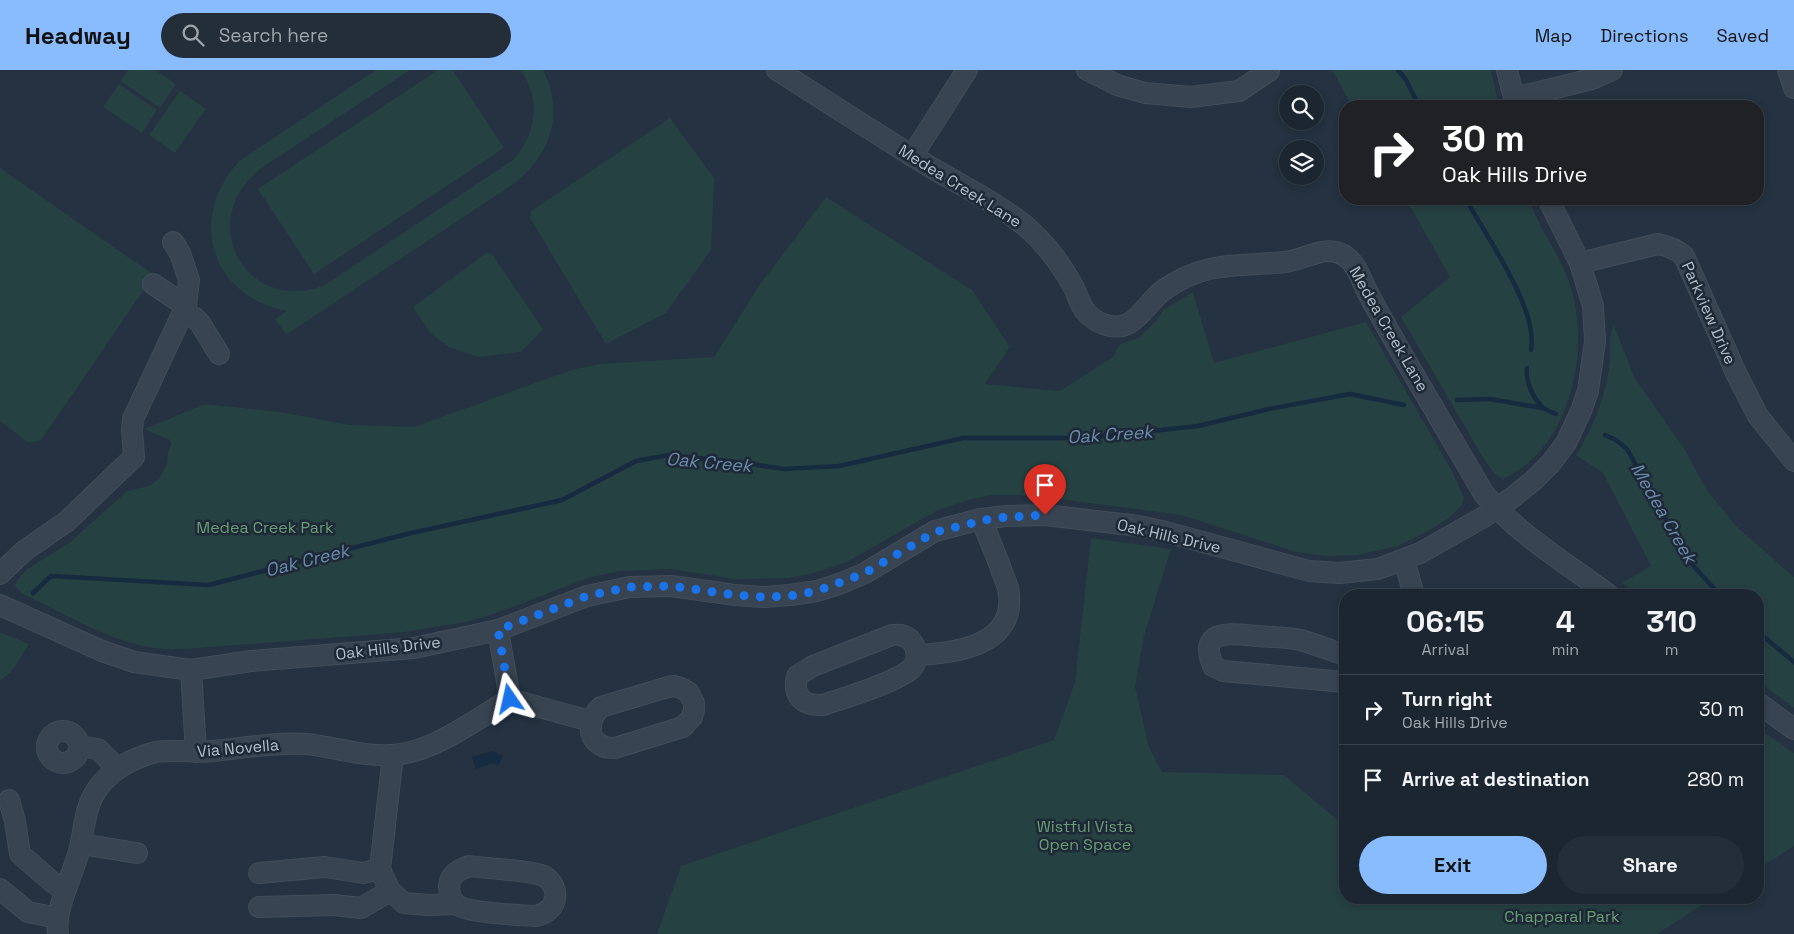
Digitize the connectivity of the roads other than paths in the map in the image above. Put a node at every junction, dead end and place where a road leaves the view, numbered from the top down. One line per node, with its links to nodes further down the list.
1 (777, 70): 11 (street, Medea Creek Lane)
2 (968, 70): 11 (street)
3 (1087, 70): 7 (street)
4 (1507, 70): 9 (street)
5 (1612, 70): 10 (street)
6 (1788, 70): 8 (street)
7 (1269, 71)
8 (1794, 88)
9 (1514, 100)
10 (1522, 100)
11 (912, 156): 19 (street, Medea Creek Lane)
12 (1551, 205): 14 (street, Oak Hills Drive)
13 (173, 242): 16 (street)
14 (1580, 263): 18 (street, Parkview Drive); 19 (street, Oak Hills Drive)
15 (153, 284): 16 (street)
16 (184, 310): 17 (street); 22 (street)
17 (218, 354)
18 (1794, 461)
19 (1497, 509): 21 (street, Oak Hills Drive); 24 (street, Medea Creek Lane)
20 (982, 519): 21 (street, Oak Hills Drive); 26 (street, Oak Hills Drive); 28 (street)
21 (1404, 560): 23 (street)
22 (0, 574)
23 (1412, 589)
24 (1601, 589)
25 (0, 605): 29 (street, Oak Hills Drive)
26 (498, 630): 29 (street, Oak Hills Drive); 31 (street)
27 (1339, 653): 30 (street)
28 (917, 655): 28 (street)
29 (190, 670): 36 (street)
30 (1339, 681)
31 (510, 699): 33 (street); 37 (street, Via Novella)
32 (1764, 708): 34 (street)
33 (590, 721): 33 (street)
34 (1794, 730)
35 (79, 746): 38 (street)
36 (196, 752): 37 (street, Via Novella); 38 (street, Via Novella)
37 (393, 755): 42 (street)
38 (117, 768): 40 (street, Via Novella)
39 (9, 800): 45 (street)
40 (80, 844): 41 (street); 45 (street, Via Novella)
41 (138, 853)
42 (380, 869): 43 (street); 46 (street)
43 (259, 873)
44 (0, 889): 49 (street)
45 (65, 891): 49 (street, Via Novella)
46 (390, 891): 47 (street); 48 (street)
47 (456, 904): 47 (street)
48 (259, 907)
49 (58, 926)

